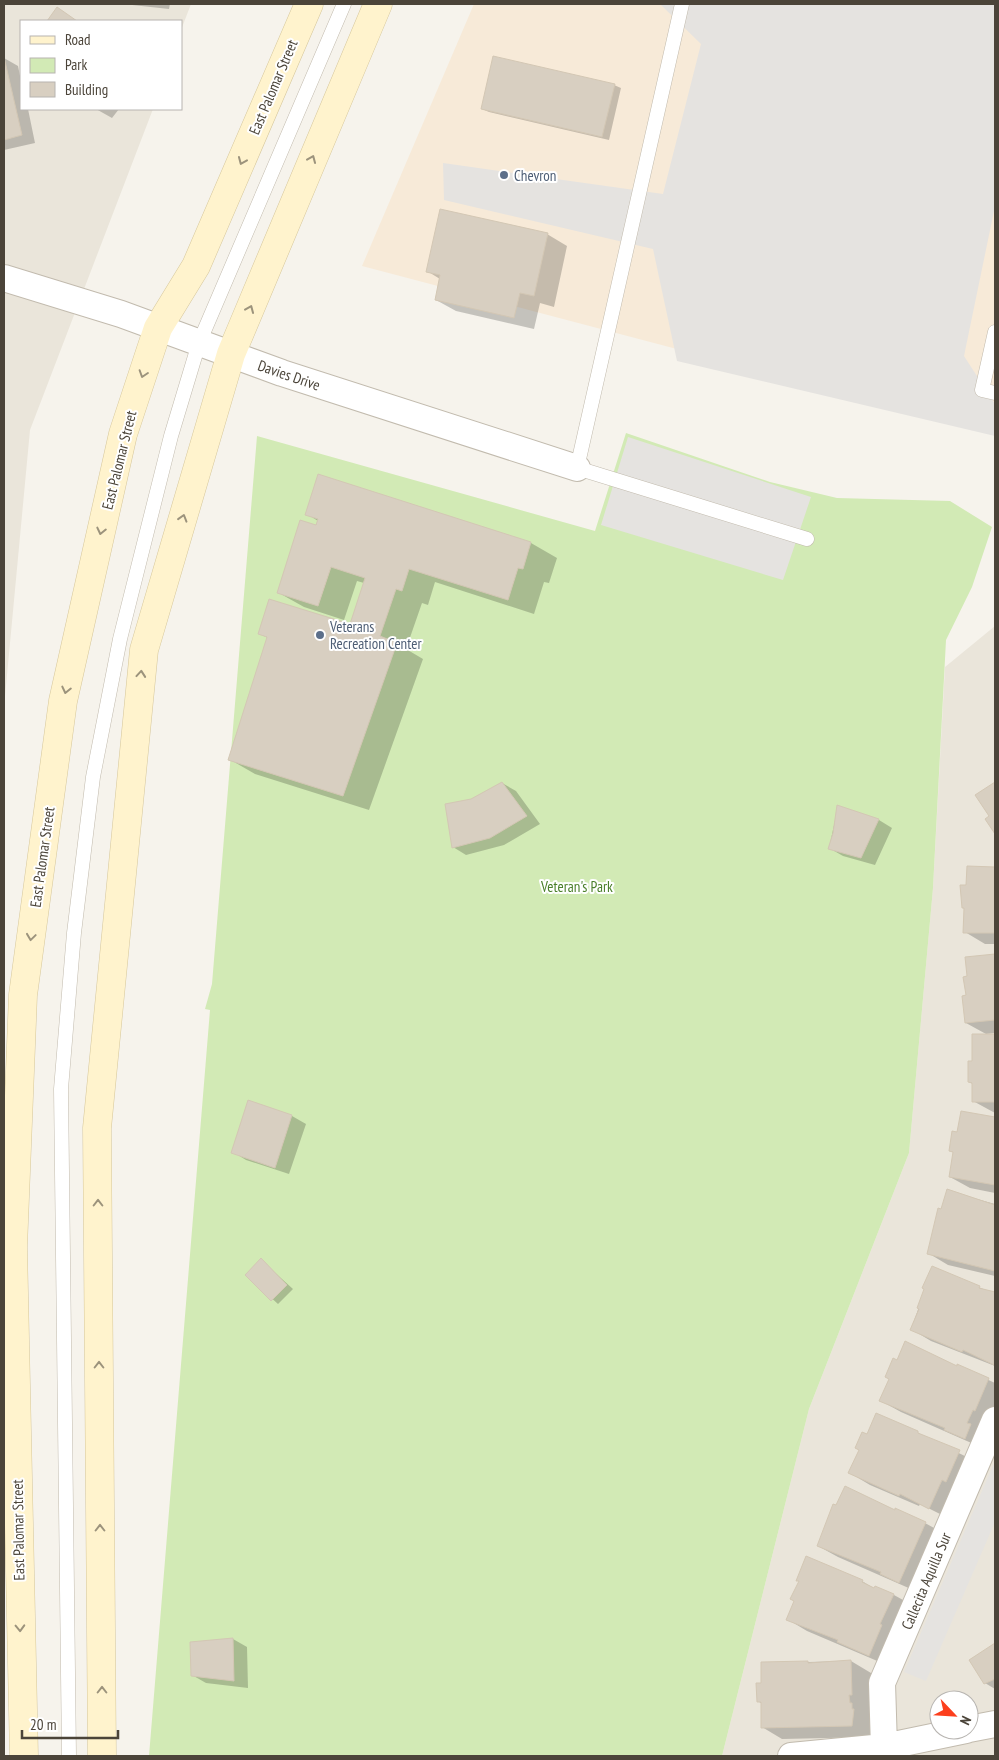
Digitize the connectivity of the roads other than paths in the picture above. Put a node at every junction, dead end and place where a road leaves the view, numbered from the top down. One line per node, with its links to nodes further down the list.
1 (309, 4): 6 (main road, East Palomar Street, one-way to 6)
2 (344, 4): 8 (lane)
3 (378, 4): 9 (main road, one-way to 3)
4 (682, 4): 11 (lane)
5 (4, 278): 6 (street, Davies Drive)
6 (158, 328): 8 (street, Davies Drive); 18 (main road, East Palomar Street, one-way to 18)
7 (995, 332): 10 (lane)
8 (200, 342): 9 (street, Davies Drive); 19 (lane)
9 (231, 354): 11 (street, Davies Drive); 20 (main road, one-way to 9)
10 (995, 393)
11 (577, 468): 12 (lane)
12 (807, 539)
13 (995, 1420): 17 (street, Callecita Aquilla Sur)
14 (995, 1725): 15 (street)
15 (979, 1728)
16 (929, 1738): 17 (street)
17 (884, 1747): 21 (street)
18 (24, 1756)
19 (69, 1756)
20 (102, 1756)
21 (791, 1756)

